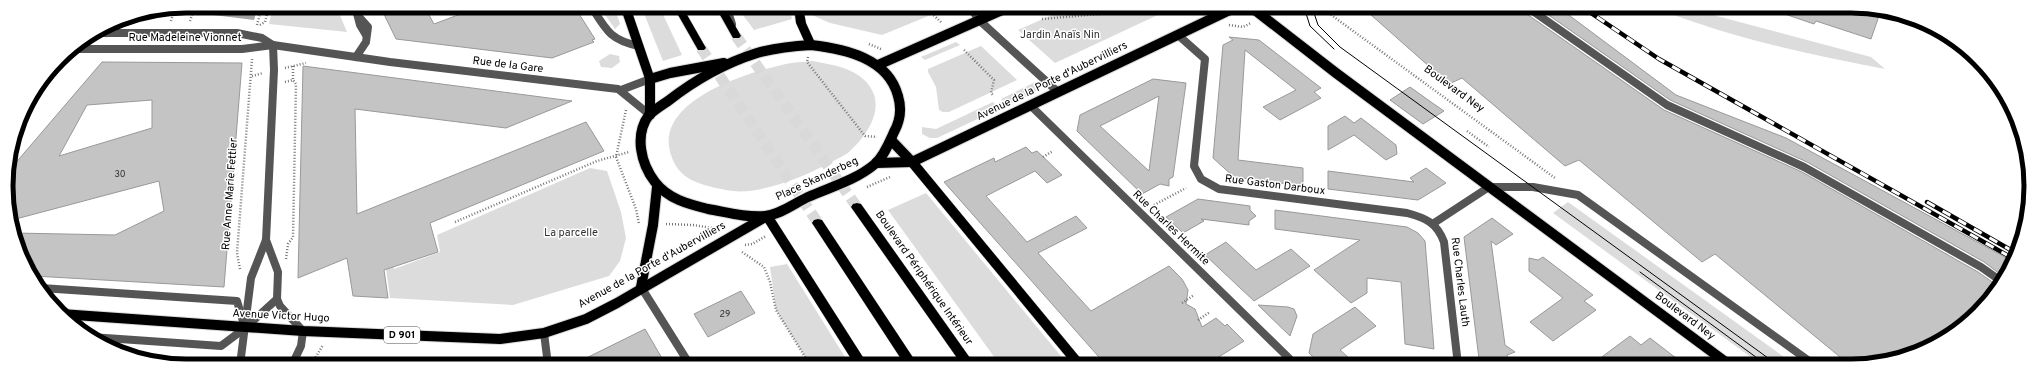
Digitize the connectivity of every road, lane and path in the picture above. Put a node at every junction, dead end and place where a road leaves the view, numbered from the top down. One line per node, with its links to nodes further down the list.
1 (173, 13): 24 (path)
2 (193, 13): 25 (path)
3 (260, 13): 22 (path)
4 (267, 13): 28 (path)
5 (358, 13): 38 (street)
6 (595, 13): 34 (street)
7 (627, 13): 34 (highway)
8 (681, 13): 35 (highway)
9 (723, 13): 31 (highway)
10 (728, 13): 31 (street)
11 (799, 13): 33 (highway)
12 (931, 13): 26 (path)
13 (974, 13): 21 (street)
14 (995, 13): 21 (main road)
15 (1111, 13): 20 (path)
16 (1224, 13): 30 (main road, Avenue de la Porte d'Aubervilliers)
17 (1259, 13): 66 (main road, Boulevard Ney)
18 (1328, 13): 69 (path, Boulevard Ney)
19 (1536, 13): 85 (street)
20 (1042, 19)
21 (979, 20): 42 (main road); 49 (street)
22 (258, 22)
23 (1253, 22): 27 (path)
24 (170, 24)
25 (189, 24)
26 (944, 25)
27 (1229, 25)
28 (255, 28)
29 (106, 33): 32 (street, Rue Madeleine Vionnet)
30 (1178, 35): 49 (main road, Avenue de la Porte d'Aubervilliers); 75 (street, Rue Gaston Darboux)
31 (736, 36)
32 (273, 45): 36 (street, Rue Madeleine Vionnet); 38 (street, Rue Madeleine Vionnet); 44 (street)
33 (811, 45): 39 (main road, Place Skanderbeg); 42 (main road, Place Skanderbeg); 55 (path)
34 (639, 46): 45 (highway)
35 (701, 48)
36 (80, 50)
37 (964, 50): 50 (path)
38 (356, 57): 41 (street, Rue Madeleine Vionnet)
39 (736, 60): 45 (main road); 53 (main road, Place Skanderbeg)
40 (309, 62): 43 (path)
41 (393, 62): 48 (street, Rue de la Gare)
42 (878, 65): 56 (main road, Place Skanderbeg)
43 (293, 66): 44 (path); 46 (path)
44 (274, 70): 47 (street); 84 (path, Rue Anne Marie Fettier)
45 (650, 79): 48 (street); 53 (main road)
46 (293, 80): 47 (path); 83 (path)
47 (273, 84): 80 (street)
48 (621, 90): 53 (street)
49 (1058, 92): 52 (main road, Avenue de la Porte d'Aubervilliers)
50 (994, 96)
51 (627, 106): 60 (path)
52 (1030, 106): 62 (main road, Avenue de la Porte d'Aubervilliers); 110 (street, Rue Charles Hermite)
53 (650, 115): 58 (main road, Place Skanderbeg)
54 (1467, 131): 57 (path)
55 (865, 136)
56 (891, 140): 62 (main road); 63 (main road, Place Skanderbeg)
57 (1489, 147)
58 (641, 149): 60 (path); 65 (main road, Place Skanderbeg)
59 (1053, 151): 61 (path)
60 (616, 155): 73 (path); 79 (path)
61 (1043, 156)
62 (912, 162): 63 (main road, Avenue de la Porte d'Aubervilliers); 109 (highway)
63 (876, 163): 72 (main road, Place Skanderbeg)
64 (890, 177): 68 (path)
65 (657, 187): 72 (main road, Place Skanderbeg); 87 (main road)
66 (1489, 187): 69 (street); 75 (street); 112 (main road, Boulevard Ney)
67 (1186, 188): 70 (path)
68 (861, 190)
69 (1578, 195): 113 (street)
70 (1154, 205)
71 (857, 207): 108 (highway, Boulevard Périphérique Intérieur)
72 (767, 216): 78 (highway); 87 (main road, Avenue de la Porte d'Aubervilliers)
73 (455, 222)
74 (818, 223): 107 (highway)
75 (1434, 223): 111 (street, Rue Charles Lauth)
76 (669, 224): 77 (path)
77 (721, 229)
78 (776, 229): 81 (path); 106 (highway)
79 (639, 230)
80 (266, 240): 89 (street); 94 (street)
81 (752, 244)
82 (742, 252): 105 (path)
83 (286, 264)
84 (240, 276)
85 (1997, 278)
86 (47, 288): 94 (street)
87 (641, 288): 97 (main road, Avenue de la Porte d'Aubervilliers); 104 (street)
88 (1194, 295): 90 (path)
89 (277, 300): 94 (street); 95 (street)
90 (1182, 303)
91 (1210, 312): 93 (path)
92 (70, 314): 94 (main road, Avenue Victor Hugo)
93 (1198, 320)
94 (245, 328): 95 (main road, Avenue Victor Hugo); 98 (street); 100 (street)
95 (303, 331): 96 (main road, Avenue Victor Hugo / D 901); 101 (street)
96 (330, 332): 99 (main road, Avenue Victor Hugo / D 901); 102 (path)
97 (544, 333): 99 (main road, Avenue de la Porte d'Aubervilliers); 103 (street)
98 (103, 338)
99 (500, 339)
100 (241, 359)
101 (295, 359)
102 (314, 359)
103 (547, 359)
104 (686, 359)
105 (806, 359)
106 (858, 359)
107 (908, 359)
108 (965, 359)
109 (1075, 359)
110 (1290, 359)
111 (1457, 359)
112 (1722, 359)
113 (1806, 359)

